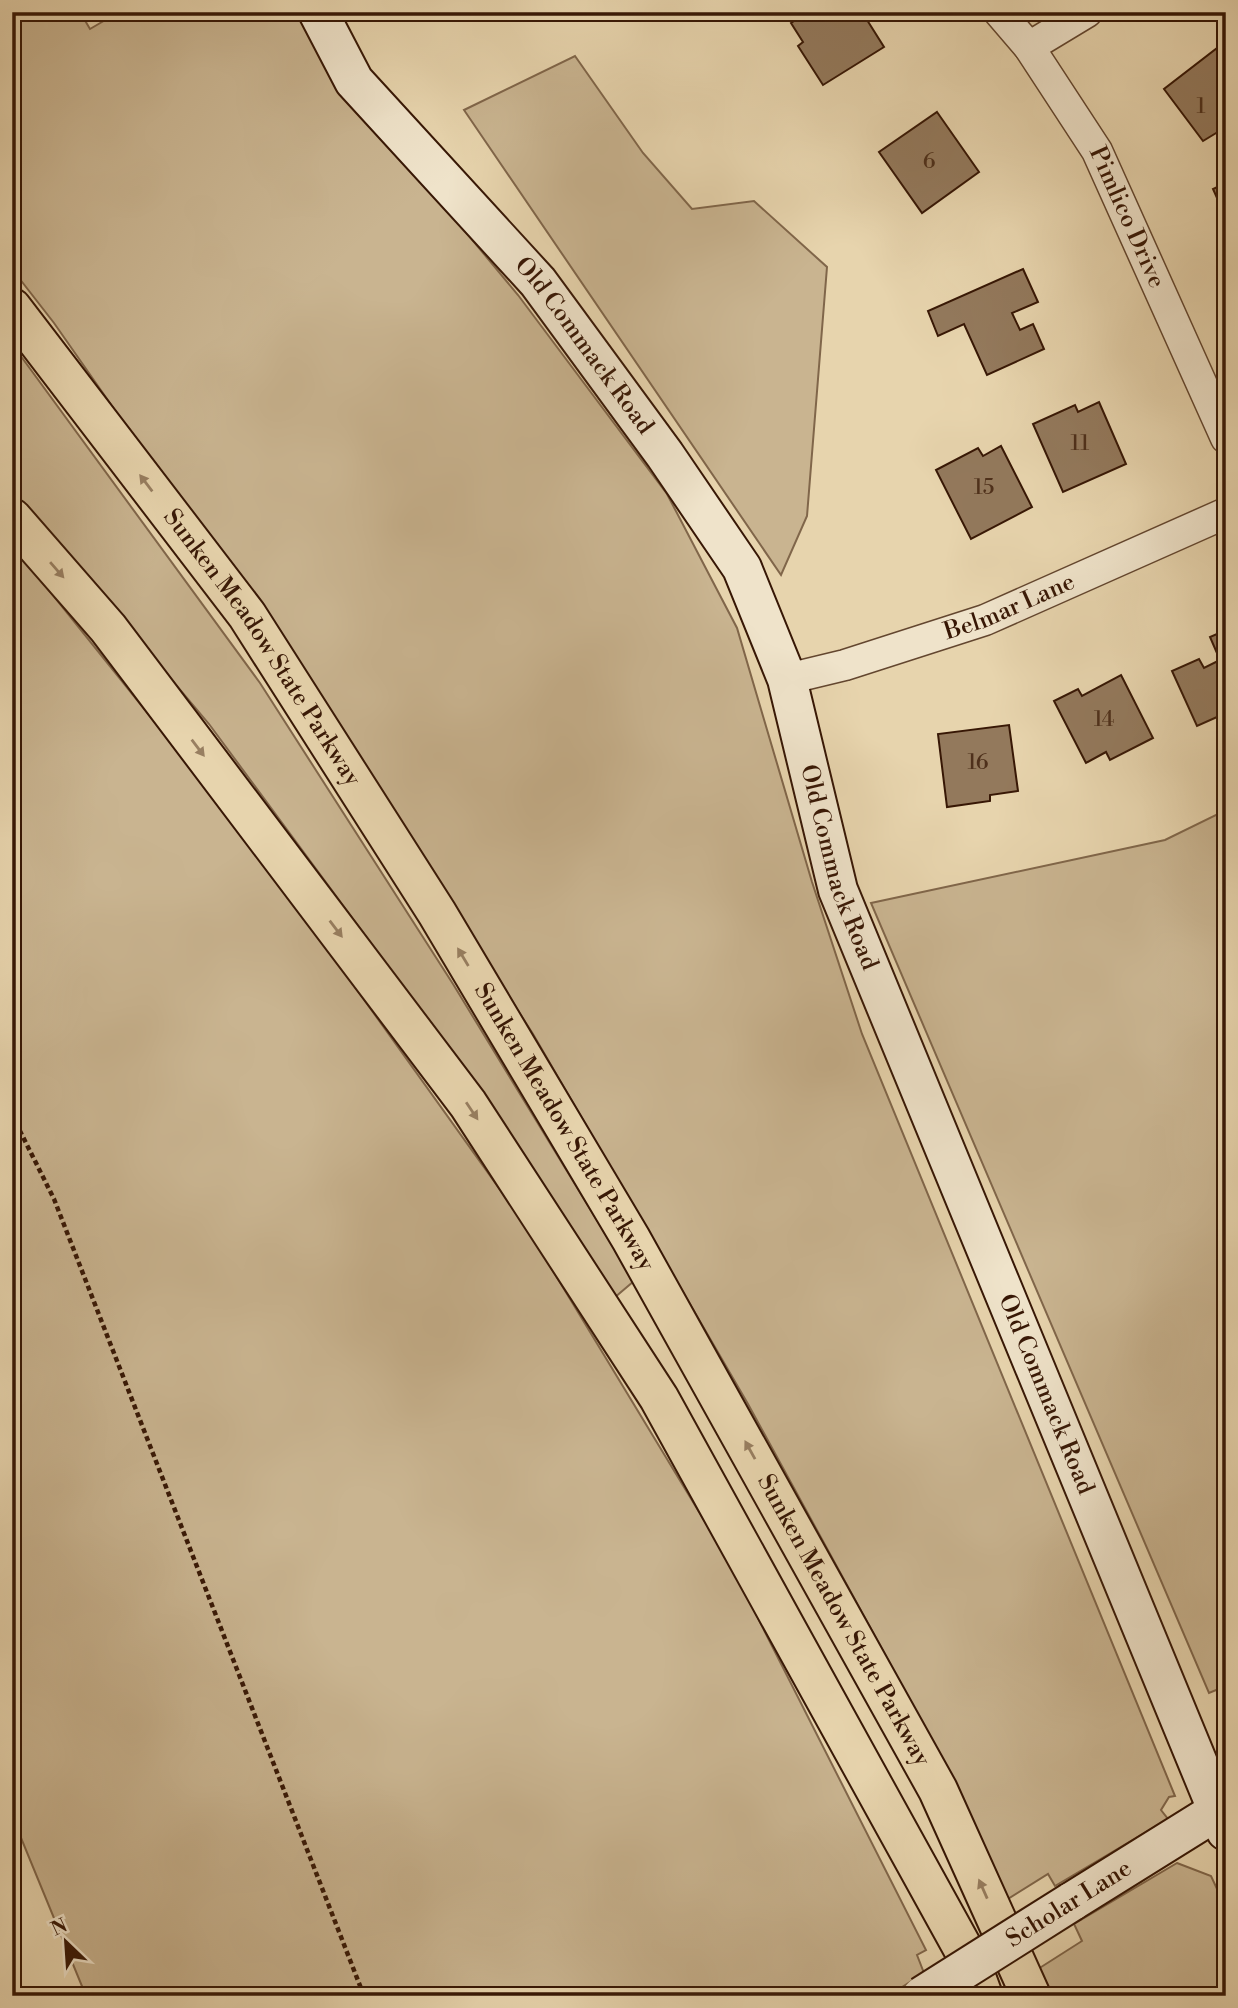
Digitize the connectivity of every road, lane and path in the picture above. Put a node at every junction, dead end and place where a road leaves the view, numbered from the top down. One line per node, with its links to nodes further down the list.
1 (318, 12): 9 (street, Old Commack Road)
2 (999, 12): 4 (street, Pimlico Drive)
3 (1087, 12): 4 (street)
4 (1029, 47): 6 (street, Pimlico Drive)
5 (12, 308): 15 (highway, Sunken Meadow State Parkway, one-way to 5)
6 (1226, 438)
7 (1226, 513): 9 (street, Belmar Lane)
8 (12, 518): 14 (highway, one-way to 14)
9 (787, 679): 11 (street, Old Commack Road)
10 (12, 1115): 12 (path)
11 (1221, 1821): 13 (street, Scholar Lane, bridge)
12 (364, 1996)
13 (922, 1996)
14 (983, 1996)
15 (1031, 1996)

